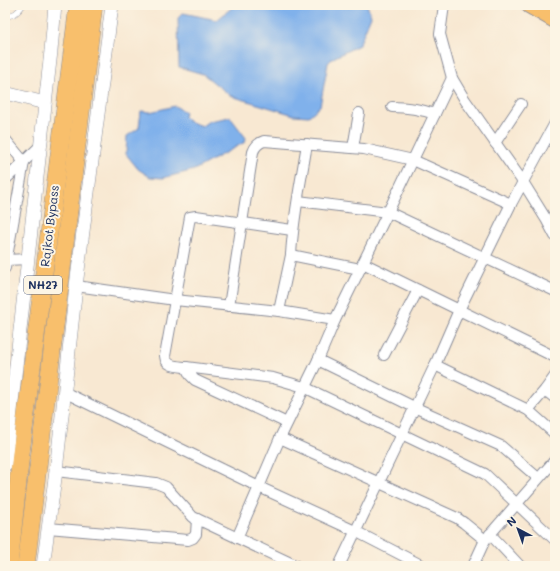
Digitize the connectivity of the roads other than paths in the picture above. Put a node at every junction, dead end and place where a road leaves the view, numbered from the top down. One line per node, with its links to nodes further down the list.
1 (23, 5): 8 (lane)
2 (55, 5): 12 (street)
3 (78, 5): 76 (highway, Rajkot Bypass / NH27)
4 (94, 5): 77 (highway, Rajkot Bypass / NH27)
5 (112, 5): 38 (street)
6 (444, 5): 10 (street)
7 (529, 5): 9 (main road)
8 (5, 16)
9 (555, 20)
10 (452, 78): 16 (street); 19 (street)
11 (5, 93): 12 (street)
12 (45, 103): 21 (street)
13 (521, 104): 19 (street)
14 (392, 107): 16 (street)
15 (359, 113): 22 (street)
16 (435, 114): 23 (street)
17 (555, 123): 26 (street)
18 (5, 139): 24 (street)
19 (495, 142): 26 (street)
20 (307, 144): 22 (street); 27 (street); 30 (street)
21 (40, 146): 24 (street); 35 (street)
22 (354, 148): 23 (street)
23 (413, 160): 28 (street); 29 (street)
24 (24, 162): 25 (street); 36 (street)
25 (5, 180)
26 (523, 182): 28 (street); 32 (street)
27 (298, 201): 29 (street); 31 (street)
28 (511, 204): 34 (street)
29 (388, 212): 34 (street); 37 (street)
30 (243, 222): 31 (street); 41 (street); 42 (street)
31 (292, 230): 33 (street)
32 (555, 236)
33 (291, 256): 37 (street); 44 (street)
34 (486, 258): 40 (street); 43 (street)
35 (28, 259): 36 (street); 56 (street)
36 (6, 264)
37 (361, 266): 39 (street); 45 (street)
38 (76, 286): 41 (street); 54 (street)
39 (418, 290): 43 (street); 46 (street)
40 (555, 291)
41 (174, 300): 42 (street); 50 (street)
42 (229, 306): 44 (street)
43 (460, 310): 47 (street); 49 (street)
44 (279, 311): 45 (street)
45 (335, 320): 48 (street)
46 (384, 356)
47 (555, 358)
48 (318, 360): 52 (street); 57 (street)
49 (435, 364): 57 (street); 58 (street)
50 (186, 367): 52 (street); 59 (street)
51 (555, 376): 53 (street)
52 (304, 387): 59 (street); 60 (street)
53 (546, 390): 55 (street); 58 (street)
54 (64, 392): 65 (street); 68 (street)
55 (555, 398)
56 (8, 404): 63 (street)
57 (414, 407): 60 (street); 66 (street)
58 (528, 410): 61 (street)
59 (287, 423): 62 (street)
60 (401, 434): 67 (street); 69 (street)
61 (555, 434)
62 (280, 438): 67 (street); 68 (street)
63 (5, 465)
64 (554, 465): 66 (street)
65 (56, 472): 70 (street); 71 (street)
66 (538, 478): 69 (street)
67 (378, 483): 72 (street); 73 (street)
68 (260, 487): 72 (street); 74 (street)
69 (517, 503): 73 (street); 75 (street)
70 (197, 519): 71 (street); 74 (street)
71 (48, 528): 78 (street)
72 (355, 532): 80 (street); 81 (street)
73 (488, 537): 82 (street); 83 (street)
74 (237, 538): 79 (street)
75 (555, 540)
76 (9, 566)
77 (26, 566)
78 (43, 566)
79 (297, 566)
80 (339, 566)
81 (423, 566)
82 (473, 566)
83 (520, 566)

